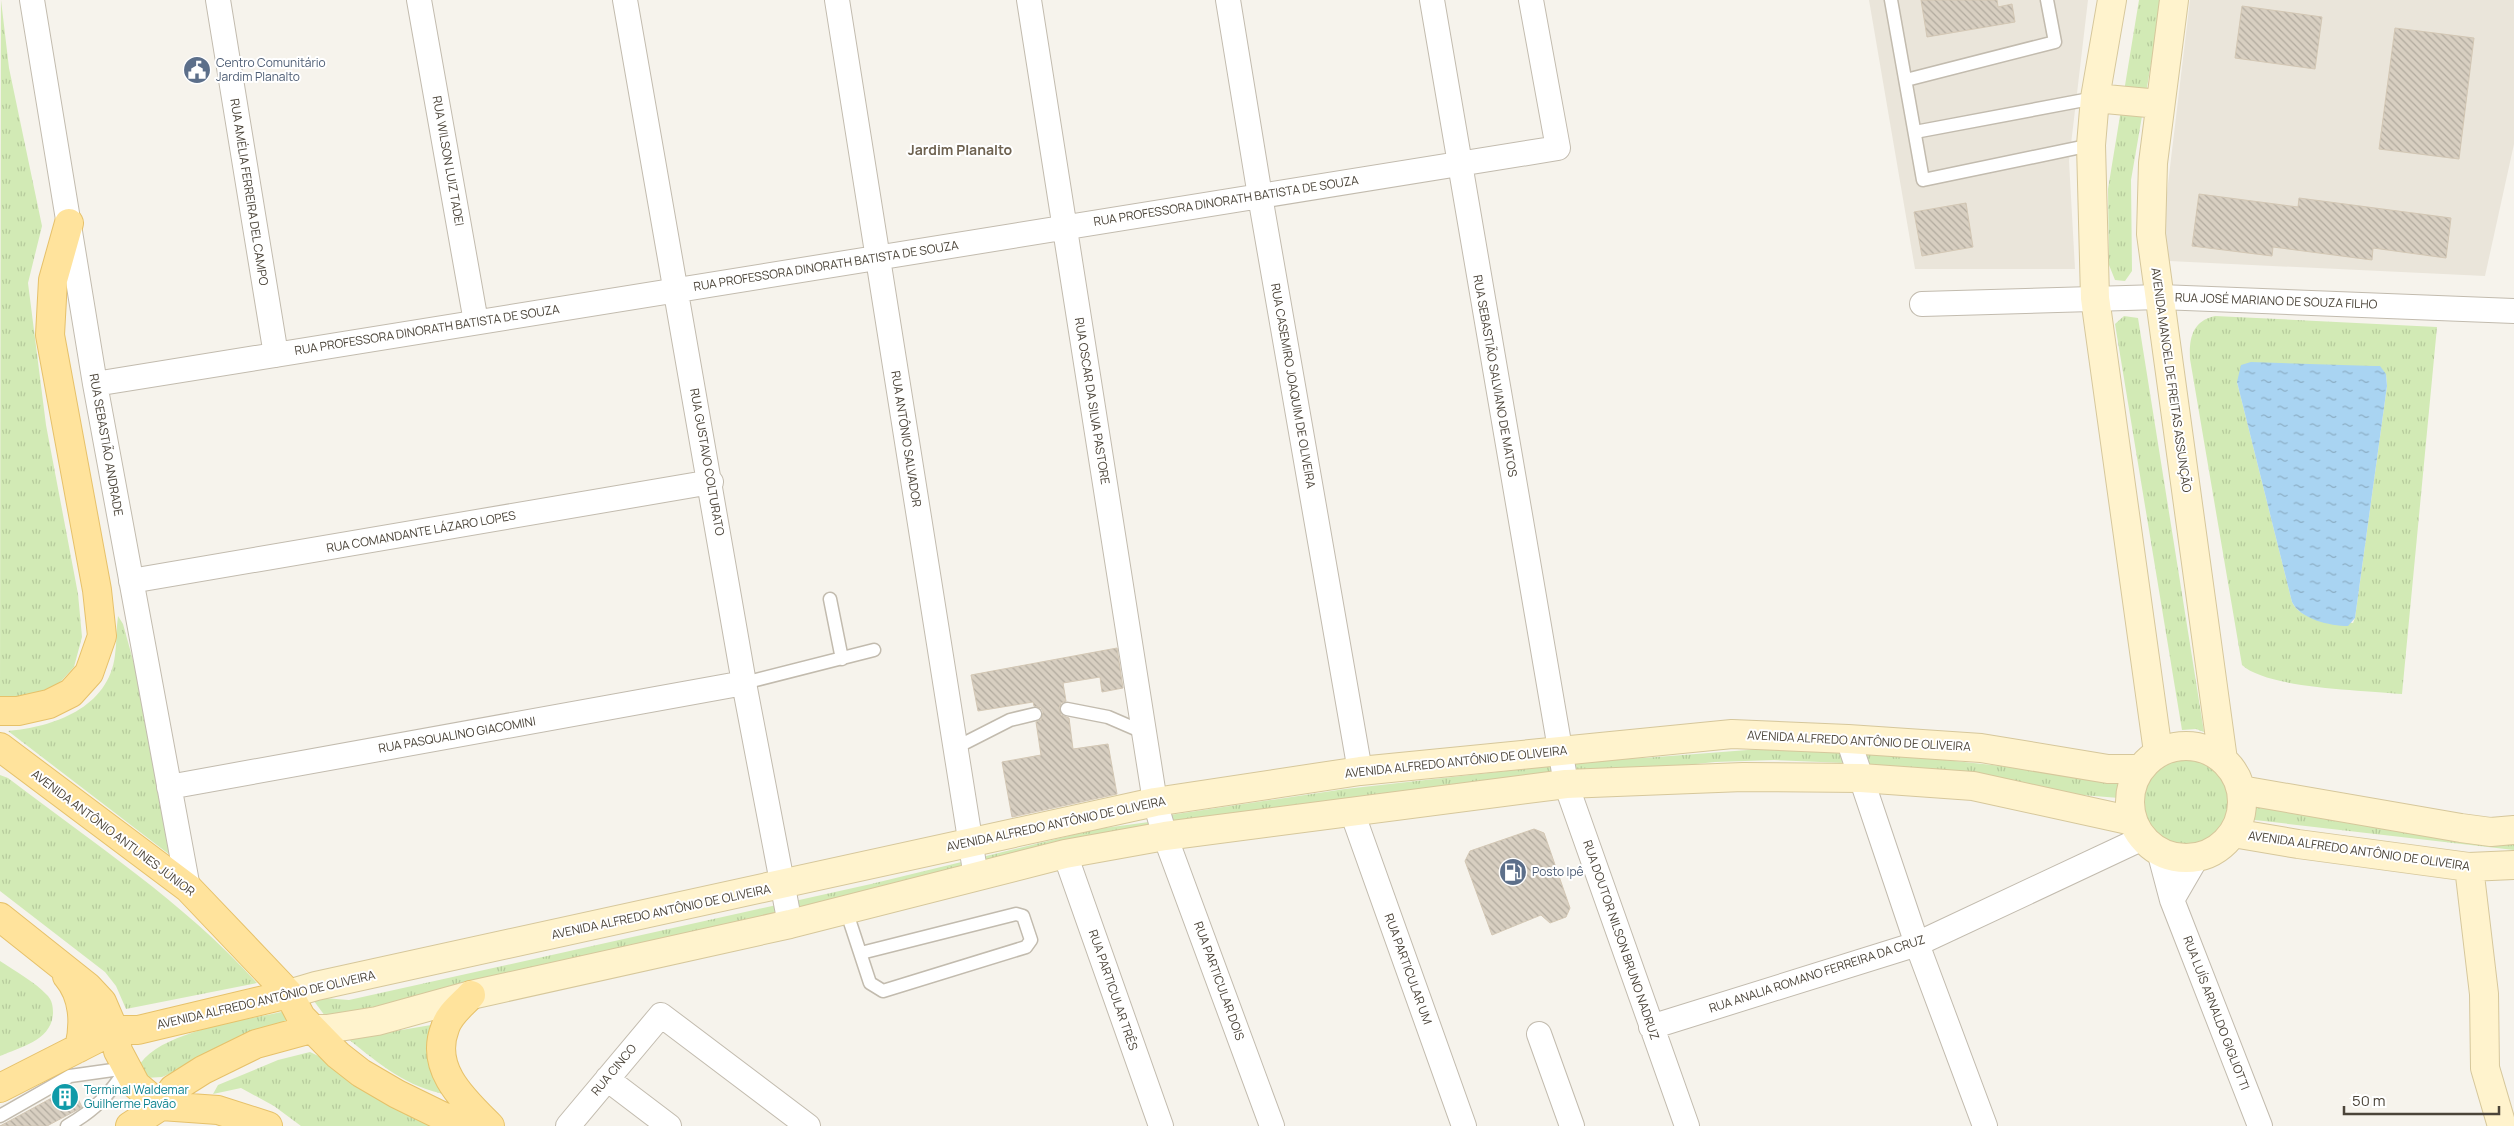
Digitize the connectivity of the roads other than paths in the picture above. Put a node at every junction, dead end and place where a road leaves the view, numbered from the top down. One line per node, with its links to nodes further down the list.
1 (32, 0): 21 (street, RUA SEBASTIÃO ANDRADE)
2 (218, 0): 30 (street, RUA AMÉLIA FERREIRA DEL CAMPO)
3 (419, 0): 29 (street, RUA WILSON LUIZ TADEI)
4 (625, 0): 24 (street, RUA GUSTAVO COLTURATO)
5 (837, 0): 23 (street, RUA ANTÔNIO SALVADOR)
6 (1029, 0): 22 (street, RUA OSCAR DA SILVA PASTORE)
7 (1228, 0): 20 (street, RUA CASEMIRO JOAQUIM DE OLIVEIRA)
8 (1432, 0): 19 (street, RUA SEBASTIÃO SALVIANO DE MATOS)
9 (1531, 0): 19 (street, RUA PROFESSORA DINORATH BATISTA DE SOUZA)
10 (1891, 0): 14 (lane)
11 (2047, 0): 14 (lane)
12 (2112, 0): 15 (main road)
13 (2174, 0): 16 (main road, AVENIDA MANOEL DE FREITAS ASSUNÇÃO)
14 (1906, 80): 17 (lane)
15 (2095, 98): 16 (main road); 17 (lane); 18 (main road)
16 (2159, 104): 25 (main road, AVENIDA MANOEL DE FREITAS ASSUNÇÃO)
17 (1915, 132): 18 (lane)
18 (2090, 145): 26 (main road)
19 (1459, 164): 20 (street, RUA PROFESSORA DINORATH BATISTA DE SOUZA); 45 (street, RUA SEBASTIÃO SALVIANO DE MATOS)
20 (1260, 196): 22 (street, RUA PROFESSORA DINORATH BATISTA DE SOUZA); 48 (street, RUA CASEMIRO JOAQUIM DE OLIVEIRA)
21 (69, 223): 31 (street, RUA SEBASTIÃO ANDRADE); 39 (main road)
22 (1065, 227): 23 (street, RUA PROFESSORA DINORATH BATISTA DE SOUZA); 41 (street, RUA OSCAR DA SILVA PASTORE)
23 (878, 258): 24 (street, RUA PROFESSORA DINORATH BATISTA DE SOUZA); 44 (street, RUA ANTÔNIO SALVADOR)
24 (677, 290): 29 (street, RUA PROFESSORA DINORATH BATISTA DE SOUZA); 32 (street, RUA GUSTAVO COLTURATO)
25 (2160, 297): 26 (street, RUA JOSÉ MARIANO DE SOUZA FILHO); 28 (street, RUA JOSÉ MARIANO DE SOUZA FILHO); 47 (main road, AVENIDA MANOEL DE FREITAS ASSUNÇÃO)
26 (2095, 298): 27 (street, RUA JOSÉ MARIANO DE SOUZA FILHO); 46 (main road)
27 (1922, 304)
28 (2514, 311)
29 (476, 322): 30 (street, RUA PROFESSORA DINORATH BATISTA DE SOUZA)
30 (276, 354): 31 (street, RUA PROFESSORA DINORATH BATISTA DE SOUZA)
31 (95, 384): 33 (street, RUA SEBASTIÃO ANDRADE)
32 (710, 482): 33 (street, RUA COMANDANTE LÁZARO LOPES); 37 (street, RUA GUSTAVO COLTURATO)
33 (132, 581): 51 (street, RUA SEBASTIÃO ANDRADE)
34 (830, 599): 36 (lane)
35 (874, 650): 36 (lane)
36 (842, 659): 37 (lane)
37 (744, 683): 51 (street, RUA PASQUALINO GIACOMINI); 65 (street, RUA GUSTAVO COLTURATO)
38 (1067, 709): 41 (lane)
39 (0, 711)
40 (1035, 714): 44 (lane)
41 (1145, 733): 53 (street, RUA OSCAR DA SILVA PASTORE)
42 (1848, 739): 45 (main road, AVENIDA ALFREDO ANTÔNIO DE OLIVEIRA); 46 (main road, AVENIDA ALFREDO ANTÔNIO DE OLIVEIRA); 49 (street)
43 (0, 747): 66 (main road, AVENIDA ANTÔNIO ANTUNES JÚNIOR)
44 (955, 748): 59 (street, RUA ANTÔNIO SALVADOR)
45 (1559, 752): 48 (main road, AVENIDA ALFREDO ANTÔNIO DE OLIVEIRA); 50 (street, RUA DOUTOR NILSON BRUNO NADRUZ)
46 (2149, 760): 47 (main road); 58 (main road)
47 (2223, 760): 52 (main road)
48 (1360, 771): 53 (main road, AVENIDA ALFREDO ANTÔNIO DE OLIVEIRA)
49 (1861, 778): 50 (main road); 58 (main road); 71 (street)
50 (1566, 784): 54 (main road); 76 (street, RUA DOUTOR NILSON BRUNO NADRUZ)
51 (169, 787): 66 (street, RUA SEBASTIÃO ANDRADE)
52 (2241, 790): 55 (main road); 56 (main road)
53 (1155, 802): 57 (street, RUA PARTICULAR DOIS); 59 (main road, AVENIDA ALFREDO ANTÔNIO DE OLIVEIRA)
54 (1352, 812): 57 (main road); 96 (street, RUA PARTICULAR UM)
55 (2514, 830)
56 (2233, 833): 61 (main road); 63 (main road, AVENIDA ALFREDO ANTÔNIO DE OLIVEIRA)
57 (1165, 836): 60 (main road); 95 (street, RUA PARTICULAR DOIS)
58 (2145, 837): 61 (main road); 67 (street, RUA LUÍS ARNALDO GIGLIOTTI); 71 (street, RUA ANALIA ROMANO FERREIRA DA CRUZ)
59 (970, 843): 64 (street, RUA ANTÔNIO SALVADOR); 65 (main road, AVENIDA ALFREDO ANTÔNIO DE OLIVEIRA)
60 (1065, 854): 64 (main road); 94 (street, RUA PARTICULAR TRÊS)
61 (2197, 858): 67 (street)
62 (2514, 865): 63 (main road, AVENIDA ALFREDO ANTÔNIO DE OLIVEIRA)
63 (2469, 867): 101 (main road)
64 (976, 877): 68 (main road)
65 (782, 885): 70 (street, RUA GUSTAVO COLTURATO); 74 (main road, AVENIDA ALFREDO ANTÔNIO DE OLIVEIRA)
66 (188, 888): 74 (main road, AVENIDA ANTÔNIO ANTUNES JÚNIOR)
67 (2172, 900): 100 (street, RUA LUÍS ARNALDO GIGLIOTTI)
68 (846, 910): 70 (main road); 72 (lane)
69 (0, 917): 73 (main road)
70 (790, 924): 75 (main road)
71 (1917, 944): 76 (street, RUA ANALIA ROMANO FERREIRA DA CRUZ); 99 (street)
72 (861, 953): 72 (lane)
73 (52, 957): 78 (main road); 80 (main road)
74 (289, 994): 77 (main road, AVENIDA ANTÔNIO ANTUNES JÚNIOR); 78 (main road, AVENIDA ALFREDO ANTÔNIO DE OLIVEIRA)
75 (471, 995): 77 (main road); 90 (main road)
76 (1651, 1027): 98 (street, RUA DOUTOR NILSON BRUNO NADRUZ)
77 (311, 1029): 84 (main road); 89 (main road, AVENIDA ANTÔNIO ANTUNES JÚNIOR)
78 (114, 1030): 80 (main road, AVENIDA ALFREDO ANTÔNIO DE OLIVEIRA); 81 (main road)
79 (1539, 1034): 97 (street)
80 (79, 1048): 83 (main road, AVENIDA ALFREDO ANTÔNIO DE OLIVEIRA)
81 (127, 1068): 84 (main road); 85 (lane); 86 (lane)
82 (607, 1079): 91 (street, RUA CINCO); 92 (street); 93 (street, RUA CINCO)
83 (0, 1088)
84 (161, 1106): 87 (main road); 88 (main road)
85 (0, 1116)
86 (67, 1126)
87 (130, 1126)
88 (268, 1126)
89 (473, 1126)
90 (490, 1126)
91 (568, 1126)
92 (669, 1126)
93 (808, 1126)
94 (1161, 1126)
95 (1272, 1126)
96 (1464, 1126)
97 (1572, 1126)
98 (1687, 1126)
99 (1985, 1126)
100 (2260, 1126)
101 (2502, 1126)

